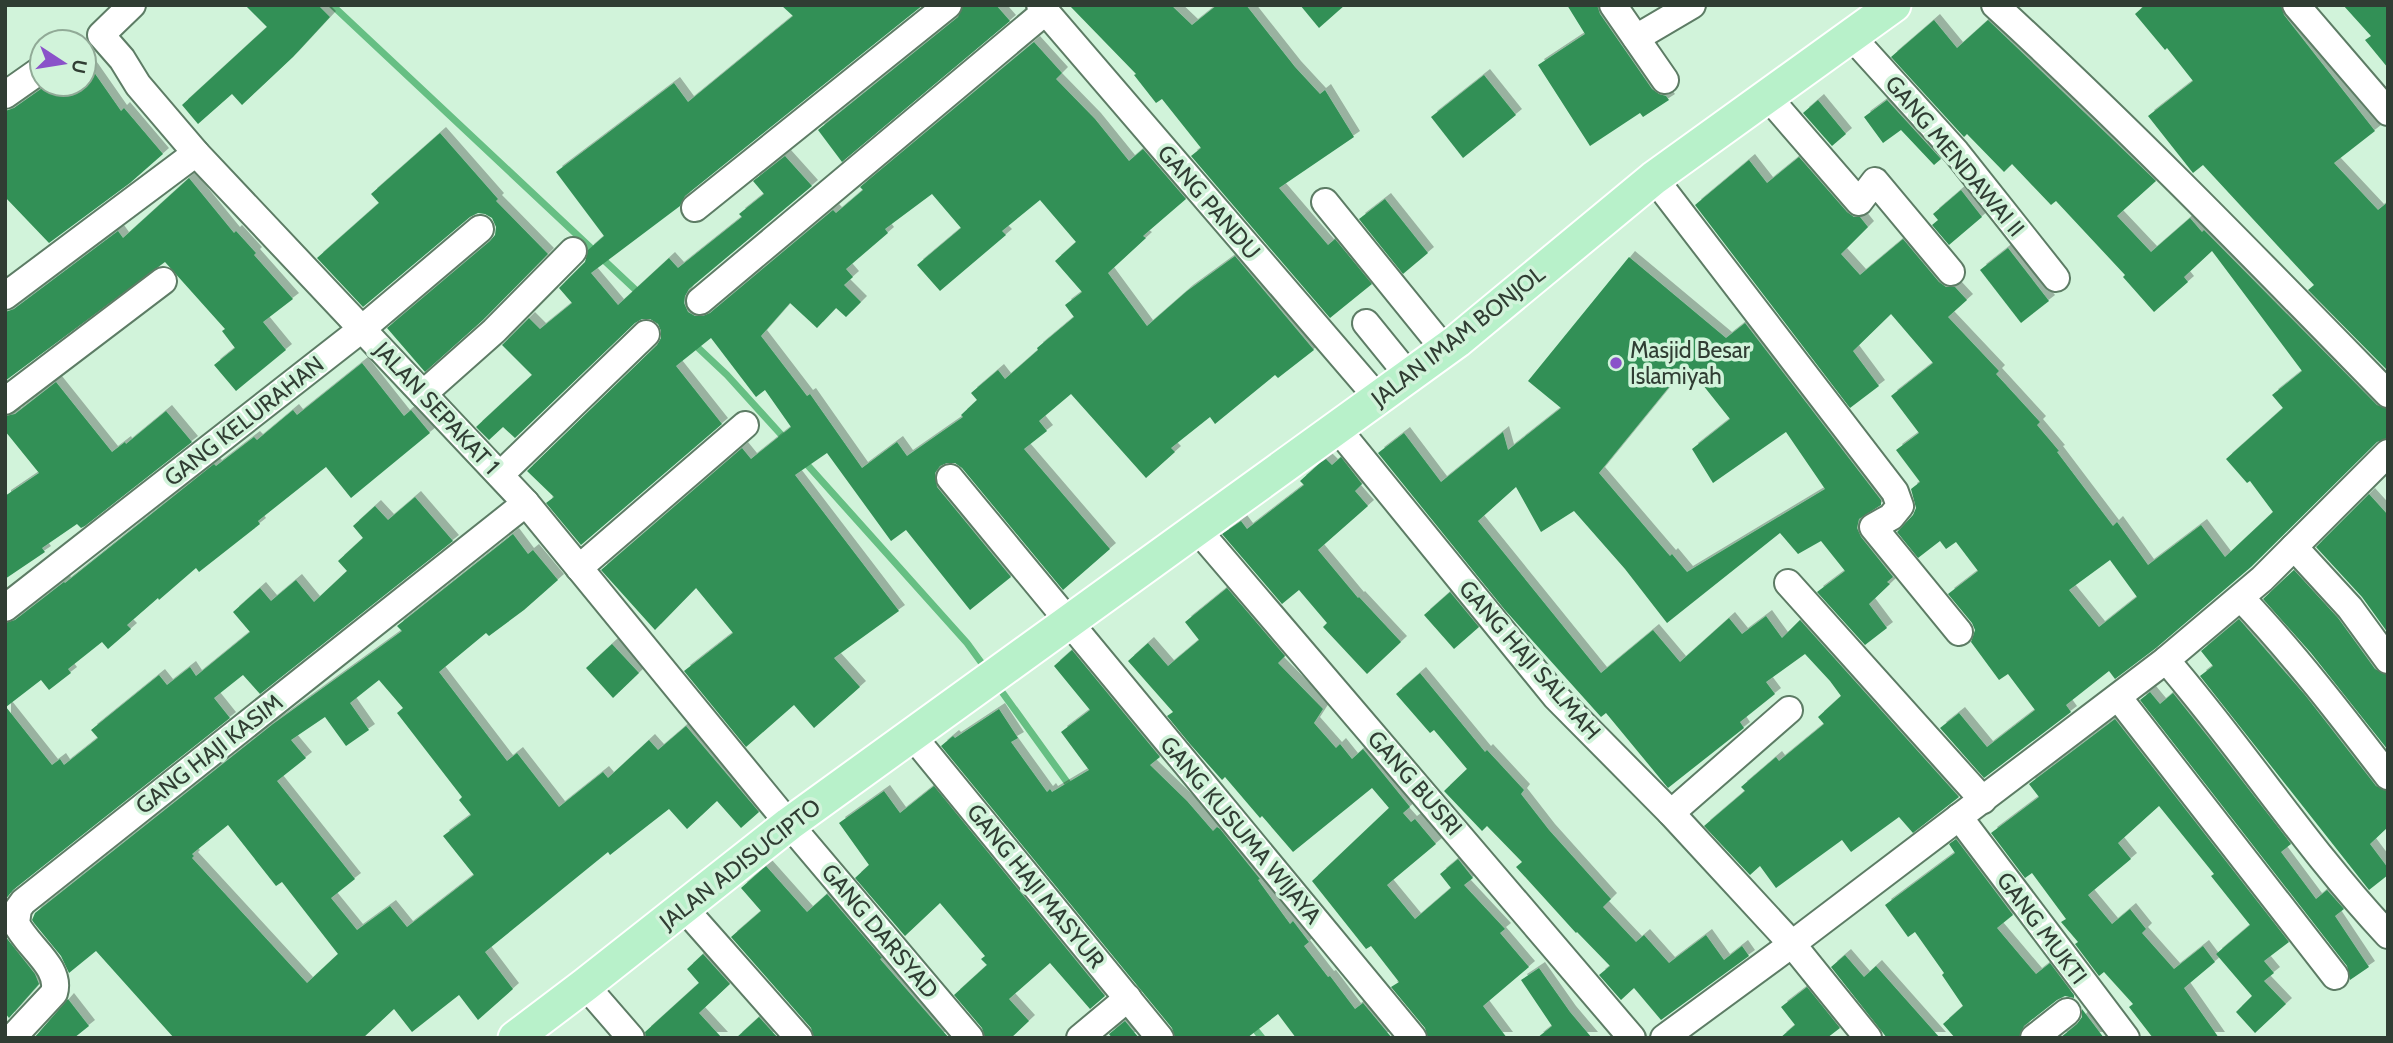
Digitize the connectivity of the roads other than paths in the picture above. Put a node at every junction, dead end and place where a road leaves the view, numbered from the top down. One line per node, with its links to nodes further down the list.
1 (132, 5): 9 (street, JALAN SEPAKAT 1)
2 (948, 5): 21 (street)
3 (1613, 5): 11 (street)
4 (1692, 5): 11 (street)
5 (1894, 5): 10 (main road, JALAN IMAM BONJOL)
6 (1995, 5): 35 (street)
7 (2296, 5): 17 (street)
8 (1043, 8): 28 (street); 36 (street, GANG PANDU)
9 (98, 35)
10 (1852, 37): 16 (main road, JALAN IMAM BONJOL); 25 (street, GANG MENDAWAI II)
11 (1636, 38): 14 (street)
12 (98, 44): 18 (street, JALAN SEPAKAT 1)
13 (28, 79): 15 (street)
14 (1665, 80)
15 (5, 95)
16 (1768, 97): 19 (main road, JALAN IMAM BONJOL); 24 (street)
17 (2388, 112)
18 (196, 153): 27 (street); 30 (street, JALAN SEPAKAT 1)
19 (1654, 178): 32 (main road, JALAN IMAM BONJOL); 51 (street)
20 (1325, 202): 32 (street)
21 (695, 208)
22 (480, 229): 30 (street, GANG KELURAHAN)
23 (573, 251): 34 (street)
24 (1951, 272)
25 (2056, 278)
26 (163, 281): 37 (street)
27 (5, 296)
28 (700, 301)
29 (1366, 323): 33 (street)
30 (363, 328): 34 (street, JALAN SEPAKAT 1); 49 (street, GANG KELURAHAN)
31 (646, 334): 41 (street)
32 (1445, 350): 33 (main road, JALAN IMAM BONJOL)
33 (1409, 376): 36 (main road, JALAN IMAM BONJOL)
34 (423, 394): 41 (street, JALAN SEPAKAT 1)
35 (2388, 394)
36 (1378, 398): 39 (main road, JALAN IMAM BONJOL)
37 (5, 401)
38 (746, 425): 46 (street)
39 (1337, 428): 44 (main road, JALAN IMAM BONJOL); 60 (street, GANG HAJI SALMAH)
40 (2388, 453): 45 (street)
41 (500, 475): 43 (street, JALAN SEPAKAT 1)
42 (950, 478): 50 (street, GANG KUSUMA WIJAYA)
43 (526, 503): 46 (street, JALAN SEPAKAT 1); 70 (street, GANG HAJI KASIM)
44 (1197, 529): 50 (main road, JALAN IMAM BONJOL); 78 (street, GANG BUSRI)
45 (2294, 547): 48 (street); 53 (street)
46 (579, 568): 62 (street, JALAN SEPAKAT 1)
47 (1788, 583): 59 (street)
48 (2241, 598): 52 (street); 58 (street)
49 (5, 608)
50 (1069, 623): 54 (main road, JALAN IMAM BONJOL); 77 (street, GANG KUSUMA WIJAYA)
51 (1959, 632)
52 (2166, 660): 55 (street); 64 (street)
53 (2388, 660)
54 (968, 696): 57 (main road, JALAN ADISUCIPTO)
55 (2118, 697): 59 (street); 66 (street)
56 (1789, 710): 60 (street)
57 (911, 734): 62 (main road, JALAN ADISUCIPTO); 68 (street, GANG HAJI MASYUR)
58 (2388, 776)
59 (1983, 800): 61 (street)
60 (1671, 813): 65 (street, GANG HAJI SALMAH)
61 (1959, 817): 65 (street); 82 (street, GANG MUKTI)
62 (789, 824): 63 (main road, JALAN ADISUCIPTO); 74 (street, GANG DARSYAD)
63 (684, 908): 67 (main road, JALAN ADISUCIPTO); 73 (street)
64 (2388, 935)
65 (1792, 944): 79 (street); 80 (street, GANG HAJI SALMAH)
66 (2335, 976)
67 (585, 985): 71 (main road, JALAN ADISUCIPTO); 72 (street)
68 (1128, 999): 75 (street); 76 (street, GANG HAJI MASYUR)
69 (2067, 1012): 81 (street)
70 (24, 1033)
71 (515, 1038)
72 (631, 1038)
73 (799, 1038)
74 (970, 1038)
75 (1080, 1038)
76 (1160, 1038)
77 (1413, 1038)
78 (1632, 1038)
79 (1664, 1038)
80 (1868, 1038)
81 (2034, 1038)
82 (2126, 1038)

